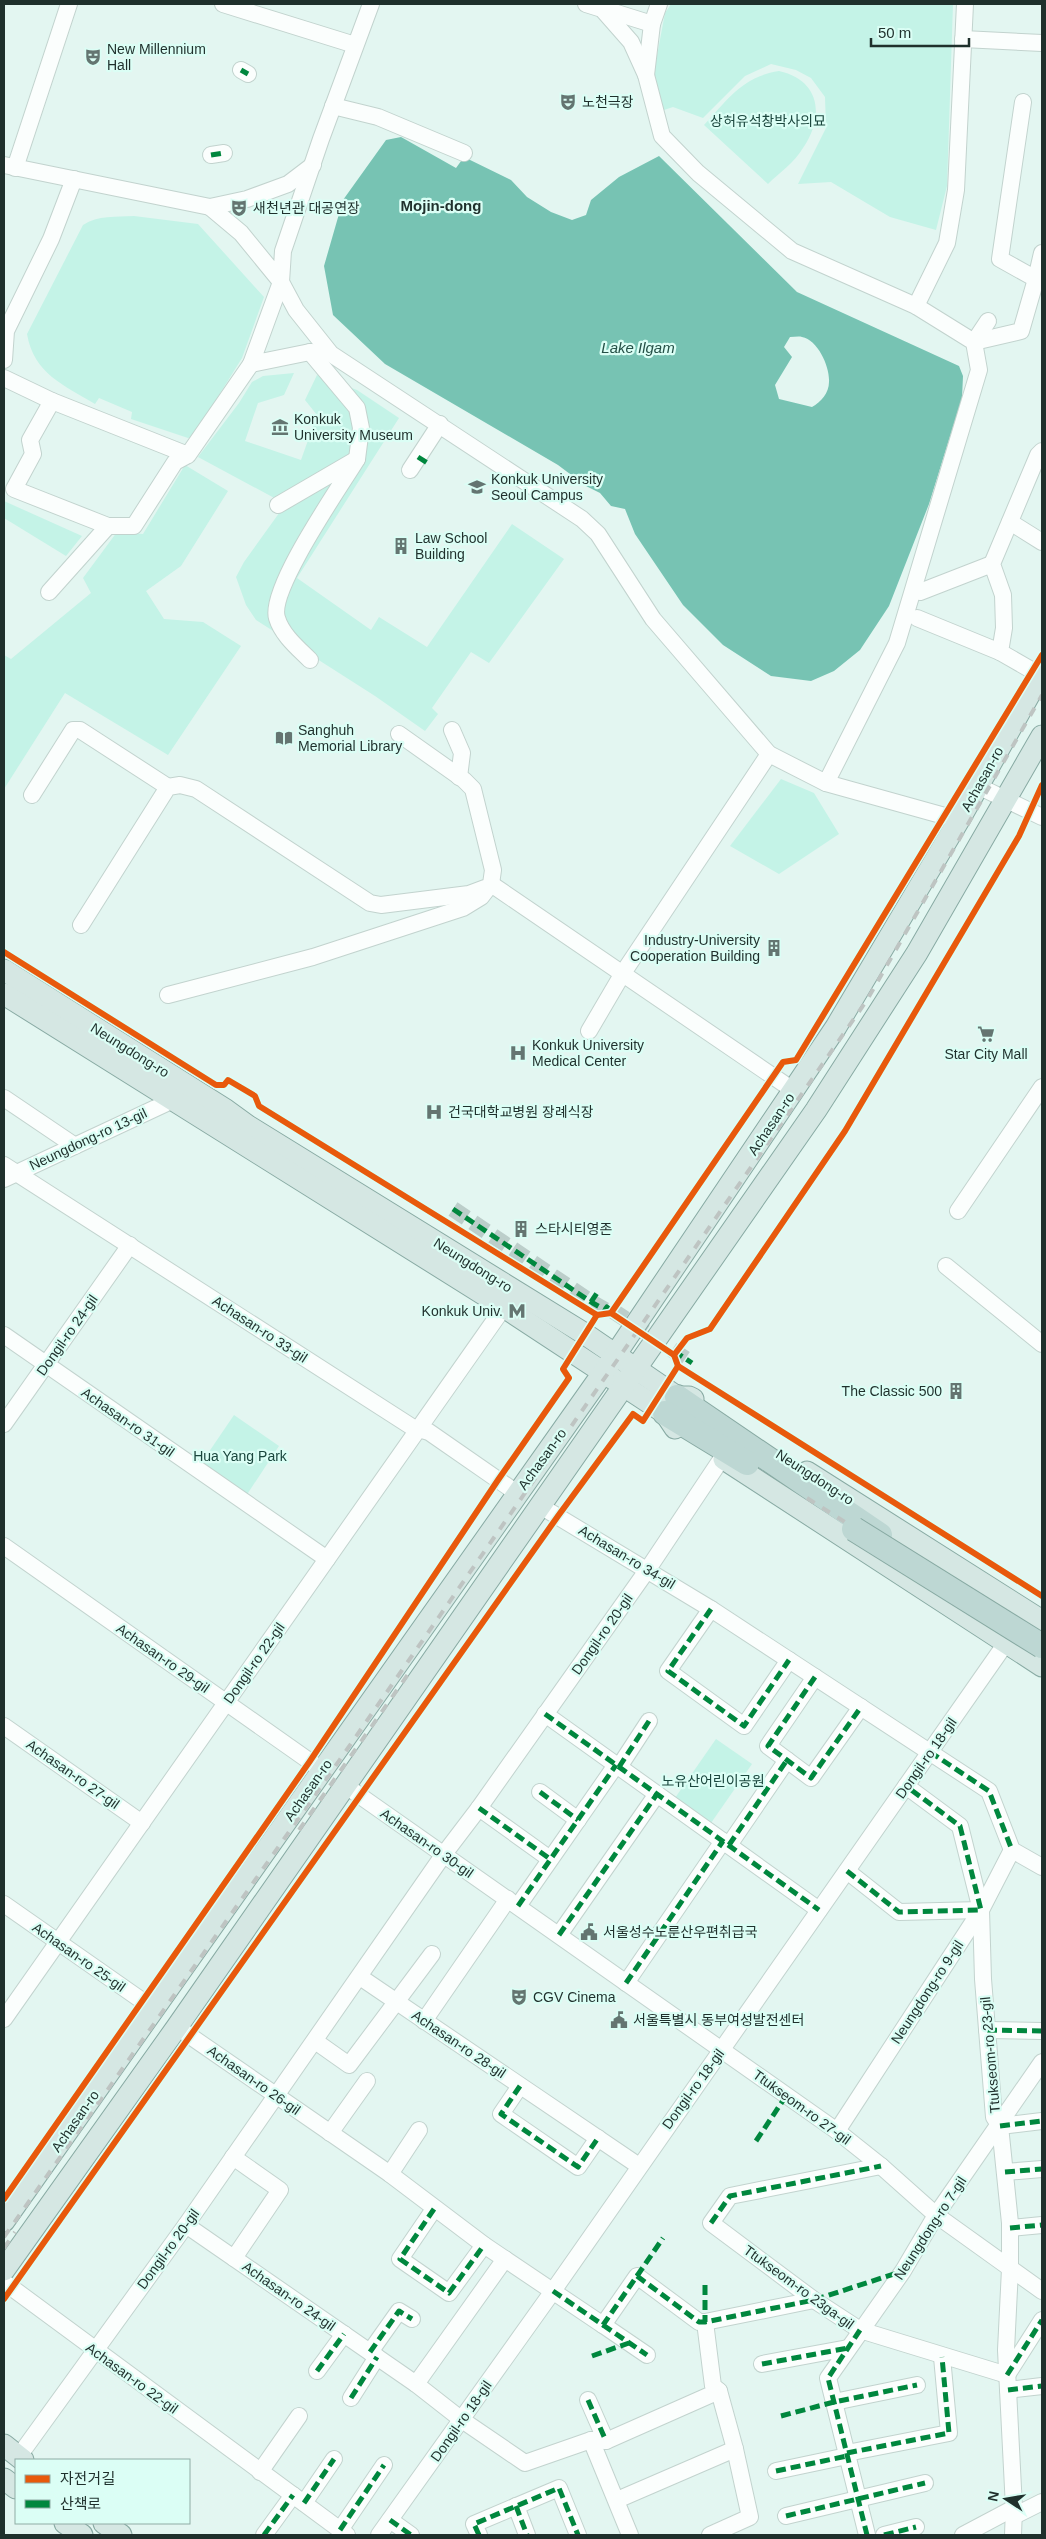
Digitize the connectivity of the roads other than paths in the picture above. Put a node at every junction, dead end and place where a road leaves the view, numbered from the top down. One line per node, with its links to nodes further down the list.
1 (69, 4): 16 (street)
2 (223, 4): 10 (street)
3 (371, 4): 10 (street)
4 (659, 4): 7 (street)
5 (965, 4): 8 (street)
6 (594, 6): 7 (street); 11 (street)
7 (652, 24): 11 (street)
8 (963, 39): 9 (street); 22 (street)
9 (1042, 43)
10 (356, 46): 13 (street)
11 (646, 75): 22 (street)
12 (1023, 102): 20 (street)
13 (333, 106): 14 (street); 15 (street)
14 (464, 153)
15 (314, 163): 18 (street); 21 (street)
16 (9, 166): 17 (street)
17 (74, 180): 18 (street); 27 (street)
18 (210, 207): 21 (street)
19 (1042, 253): 20 (street)
20 (1036, 279): 24 (street)
21 (282, 282): 26 (street); 28 (street)
22 (916, 306): 24 (street)
23 (988, 321): 24 (street)
24 (974, 342): 52 (street)
25 (310, 352): 26 (street); 28 (street); 34 (street)
26 (331, 354): 31 (street)
27 (4, 360)
28 (251, 364): 33 (street)
29 (4, 378): 30 (street)
30 (52, 401): 33 (street); 38 (street)
31 (440, 424): 35 (street); 50 (street)
32 (1042, 451): 37 (street)
33 (182, 459): 38 (street)
34 (357, 460): 36 (street); 45 (street)
35 (419, 464)
36 (278, 505)
37 (1010, 522): 39 (street); 40 (street)
38 (108, 526): 41 (street)
39 (1042, 542)
40 (992, 564): 42 (street); 44 (street)
41 (49, 592)
42 (920, 592)
43 (917, 618): 44 (street)
44 (1000, 652): 46 (street)
45 (310, 660)
46 (1041, 674): 53 (main road, Achasan-ro)
47 (452, 730): 51 (street)
48 (399, 734): 51 (street)
49 (1042, 736): 56 (main road, Achasan-ro)
50 (769, 754): 52 (street); 62 (street)
51 (460, 777): 59 (street)
52 (826, 783): 58 (street)
53 (978, 786): 56 (street); 58 (main road, Achasan-ro)
54 (168, 787): 55 (street); 59 (street); 60 (street)
55 (32, 795)
56 (1007, 800): 57 (street); 81 (main road, Achasan-ro)
57 (1042, 817)
58 (959, 820): 67 (main road, Achasan-ro)
59 (491, 884): 62 (street); 64 (street)
60 (81, 924)
61 (4, 970): 70 (main road, Neungdong-ro)
62 (623, 973): 65 (street); 67 (street)
63 (4, 994): 69 (main road, Neungdong-ro)
64 (168, 995)
65 (590, 1031)
66 (1042, 1087): 73 (street)
67 (794, 1090): 79 (main road, Achasan-ro)
68 (4, 1098): 71 (street)
69 (173, 1100): 70 (main road, Neungdong-ro); 71 (street, Neungdong-ro 13-gil)
70 (222, 1119): 76 (main road, Neungdong-ro); 79 (main road, Neungdong-ro)
71 (75, 1146): 72 (street, Neungdong-ro 13-gil)
72 (8, 1172): 74 (street, Achasan-ro 33-gil)
73 (958, 1211)
74 (130, 1245): 80 (street, Dongil-ro 24-gil); 89 (street, Achasan-ro 33-gil)
75 (946, 1266): 78 (street)
76 (504, 1308): 82 (main road, Neungdong-ro); 89 (street, Dongil-ro 22-gil)
77 (4, 1335): 80 (street, Achasan-ro 31-gil)
78 (1042, 1344)
79 (616, 1355): 81 (main road, Neungdong-ro); 82 (main road, Achasan-ro)
80 (46, 1365): 88 (street, Dongil-ro 24-gil); 95 (street, Achasan-ro 31-gil)
81 (637, 1370): 83 (main road, Achasan-ro); 85 (main road, Neungdong-ro)
82 (603, 1373): 83 (main road, Neungdong-ro); 84 (main road, Achasan-ro)
83 (625, 1387): 85 (main road, Neungdong-ro); 86 (main road, Achasan-ro)
84 (583, 1401): 87 (main road); 91 (main road, Achasan-ro)
85 (671, 1405): 90 (main road, Neungdong-ro); 93 (highway, Neungdong-ro); 98 (main road, Neungdong-ro)
86 (606, 1415): 87 (main road); 92 (main road, Achasan-ro)
87 (584, 1423): 110 (main road)
88 (4, 1424)
89 (418, 1429): 91 (street, Achasan-ro 33-gil); 95 (street, Dongil-ro 22-gil)
90 (722, 1458): 96 (street, Dongil-ro 20-gil); 100 (main road, Neungdong-ro)
91 (516, 1493): 110 (main road, Achasan-ro)
92 (542, 1507): 96 (street, Achasan-ro 34-gil); 110 (main road, Achasan-ro)
93 (857, 1525): 99 (highway); 101 (highway, bridge)
94 (4, 1546): 105 (street, Achasan-ro 29-gil)
95 (326, 1559): 105 (street, Dongil-ro 22-gil)
96 (648, 1569): 97 (street, Achasan-ro 34-gil); 107 (street, Dongil-ro 20-gil)
97 (711, 1609): 102 (street, Achasan-ro 34-gil); 102 (street)
98 (1042, 1621)
99 (1042, 1638)
100 (1006, 1643): 103 (main road, Neungdong-ro); 111 (street, Dongil-ro 18-gil)
101 (1042, 1646)
102 (789, 1660): 104 (street, Achasan-ro 34-gil)
103 (1042, 1666)
104 (815, 1677): 106 (street, Achasan-ro 34-gil); 112 (street)
105 (226, 1702): 114 (street, Achasan-ro 29-gil); 121 (street, Dongil-ro 22-gil)
106 (861, 1706): 111 (street, Achasan-ro 34-gil); 112 (street)
107 (545, 1714): 113 (street); 119 (street, Dongil-ro 20-gil)
108 (649, 1721): 113 (street)
109 (4, 1726): 121 (street, Achasan-ro 27-gil)
110 (363, 1736): 114 (main road, Achasan-ro); 115 (main road, Achasan-ro)
111 (930, 1752): 116 (street, Dongil-ro 18-gil); 123 (street, Achasan-ro 34-gil)
112 (787, 1760): 122 (street)
113 (618, 1766): 118 (street); 120 (street)
114 (322, 1770): 138 (main road, Achasan-ro)
115 (346, 1786): 124 (street, Achasan-ro 30-gil); 141 (main road, Achasan-ro)
116 (906, 1786): 127 (street, Dongil-ro 18-gil); 131 (street, Ttukseom-ro 23-gil)
117 (540, 1792): 120 (street)
118 (657, 1794): 122 (street); 132 (street)
119 (479, 1808): 124 (street, Dongil-ro 20-gil); 125 (street)
120 (578, 1820): 125 (street)
121 (142, 1823): 133 (street, Dongil-ro 22-gil)
122 (726, 1843): 130 (street); 136 (street)
123 (1012, 1850): 126 (street); 131 (street, Neungdong-ro 9-gil)
124 (444, 1854): 128 (street, Achasan-ro 30-gil); 135 (street, Dongil-ro 20-gil)
125 (550, 1859): 128 (street)
126 (1042, 1867)
127 (847, 1871): 130 (street, Dongil-ro 18-gil); 131 (street)
128 (513, 1903): 132 (street, Achasan-ro 30-gil); 140 (street)
129 (4, 1904): 133 (street, Achasan-ro 25-gil)
130 (820, 1910): 145 (street, Dongil-ro 18-gil)
131 (981, 1910): 142 (street, Ttukseom-ro 23-gil); 153 (street, Neungdong-ro 9-gil)
132 (559, 1935): 136 (street, Achasan-ro 30-gil)
133 (58, 1942): 138 (street, Achasan-ro 25-gil); 139 (street, Dongil-ro 22-gil)
134 (432, 1954): 137 (street, Achasan-ro 28-gil)
135 (360, 1977): 137 (street, Achasan-ro 28-gil); 144 (street, Dongil-ro 20-gil)
136 (626, 1983): 145 (street, Achasan-ro 30-gil)
137 (397, 2002): 140 (street, Achasan-ro 28-gil); 144 (street, Achasan-ro 28-gil)
138 (154, 2009): 164 (main road, Achasan-ro)
139 (4, 2019)
140 (424, 2021): 148 (street, Achasan-ro 28-gil)
141 (177, 2027): 149 (street, Achasan-ro 26-gil); 172 (main road, Achasan-ro)
142 (988, 2030): 143 (street); 151 (street, Ttukseom-ro 23-gil)
143 (1042, 2031)
144 (315, 2041): 149 (street, Dongil-ro 20-gil)
145 (722, 2050): 153 (street, Ttukseom-ro 27-gil); 157 (street, Dongil-ro 18-gil)
146 (1042, 2062): 151 (street, Neungdong-ro 7-gil)
147 (367, 2081): 154 (street)
148 (520, 2086): 155 (street, Achasan-ro 28-gil); 155 (street, Achasan-ro 28-gil)
149 (276, 2096): 154 (street, Achasan-ro 26-gil); 156 (street, Dongil-ro 20-gil)
150 (1042, 2121): 151 (street)
151 (1000, 2126): 160 (street, Ttukseom-ro 23-gil); 163 (street, Neungdong-ro 7-gil)
152 (419, 2130): 161 (street)
153 (837, 2131): 158 (street, Ttukseom-ro 27-gil)
154 (330, 2133): 161 (street, Achasan-ro 26-gil)
155 (598, 2138): 157 (street, Achasan-ro 28-gil)
156 (234, 2157): 166 (street, Dongil-ro 20-gil); 169 (street, Achasan-ro 24-gil)
157 (639, 2166): 174 (street, Dongil-ro 18-gil)
158 (881, 2166): 163 (street, Ttukseom-ro 27-gil); 176 (street, Ttukseom-ro 23ga-gil)
159 (1042, 2169): 160 (street)
160 (1005, 2172): 167 (street, Ttukseom-ro 23-gil)
161 (390, 2174): 162 (street, Achasan-ro 26-gil)
162 (434, 2209): 168 (street, Achasan-ro 26-gil); 168 (street)
163 (936, 2215): 171 (street, Ttukseom-ro 27-gil); 181 (street, Neungdong-ro 7-gil)
164 (4, 2221)
165 (1042, 2224): 167 (street)
166 (186, 2225): 169 (street, Achasan-ro 24-gil); 184 (street, Dongil-ro 20-gil)
167 (1010, 2228): 171 (street, Ttukseom-ro 23-gil)
168 (484, 2245): 170 (street, Achasan-ro 26-gil)
169 (234, 2258): 182 (street, Achasan-ro 24-gil)
170 (505, 2259): 174 (street, Achasan-ro 26-gil); 191 (street)
171 (1010, 2269): 175 (street, Ttukseom-ro 27-gil); 190 (street, Ttukseom-ro 23-gil)
172 (4, 2270)
173 (4, 2282): 184 (street, Achasan-ro 22-gil)
174 (552, 2291): 180 (street, Achasan-ro 26-gil); 199 (street, Dongil-ro 18-gil)
175 (1042, 2291)
176 (814, 2300): 179 (street); 181 (street, Ttukseom-ro 23ga-gil)
177 (412, 2319): 185 (street)
178 (1042, 2320): 190 (street)
179 (705, 2322): 180 (street); 194 (street)
180 (603, 2326): 186 (street, Achasan-ro 26-gil)
181 (860, 2330): 183 (street, Neungdong-ro 7-gil); 187 (street, Ttukseom-ro 23ga-gil)
182 (344, 2334): 185 (street, Achasan-ro 24-gil); 189 (street, Achasan-ro 24-gil)
183 (848, 2348): 188 (street); 197 (street, Neungdong-ro 7-gil)
184 (94, 2350): 202 (street, Dongil-ro 20-gil); 207 (street, Achasan-ro 22-gil)
185 (373, 2354): 191 (street, Achasan-ro 24-gil); 195 (street)
186 (647, 2355)
187 (942, 2357): 190 (street, Ttukseom-ro 23ga-gil); 203 (street)
188 (762, 2364)
189 (317, 2371)
190 (1008, 2383): 193 (street); 214 (street, Ttukseom-ro 23-gil)
191 (416, 2384): 199 (street, Achasan-ro 24-gil)
192 (917, 2385): 197 (street)
193 (1042, 2386)
194 (719, 2390): 200 (street); 201 (street)
195 (351, 2398)
196 (588, 2400): 200 (street)
197 (834, 2402): 203 (street, Neungdong-ro 7-gil)
198 (299, 2416): 207 (street)
199 (462, 2420): 200 (street, Achasan-ro 24-gil); 216 (street, Dongil-ro 18-gil)
200 (599, 2440): 211 (street)
201 (736, 2449): 211 (street); 221 (street)
202 (15, 2454)
203 (847, 2454): 206 (street); 210 (street, Neungdong-ro 7-gil)
204 (334, 2460): 209 (street)
205 (384, 2465): 220 (street, Achasan-ro 22-gil)
206 (776, 2471)
207 (260, 2472): 209 (street, Achasan-ro 22-gil)
208 (925, 2483): 210 (street)
209 (298, 2499): 220 (street, Achasan-ro 22-gil); 224 (street)
210 (858, 2499): 215 (street); 231 (street, Neungdong-ro 7-gil)
211 (617, 2500): 230 (street)
212 (1042, 2502): 214 (street)
213 (516, 2506): 227 (street); 228 (street); 229 (street)
214 (1014, 2512): 233 (street); 234 (street, Ttukseom-ro 23-gil)
215 (786, 2516)
216 (390, 2520): 225 (street, Dongil-ro 18-gil); 226 (street)
217 (66, 2524): 222 (main road)
218 (105, 2524): 223 (main road)
219 (916, 2527): 232 (street)
220 (344, 2532)
221 (720, 2533)
222 (82, 2535)
223 (121, 2535)
224 (264, 2535)
225 (379, 2535)
226 (411, 2535)
227 (479, 2535)
228 (528, 2535)
229 (578, 2535)
230 (630, 2535)
231 (866, 2535)
232 (884, 2535)
233 (963, 2535)
234 (1013, 2535)

